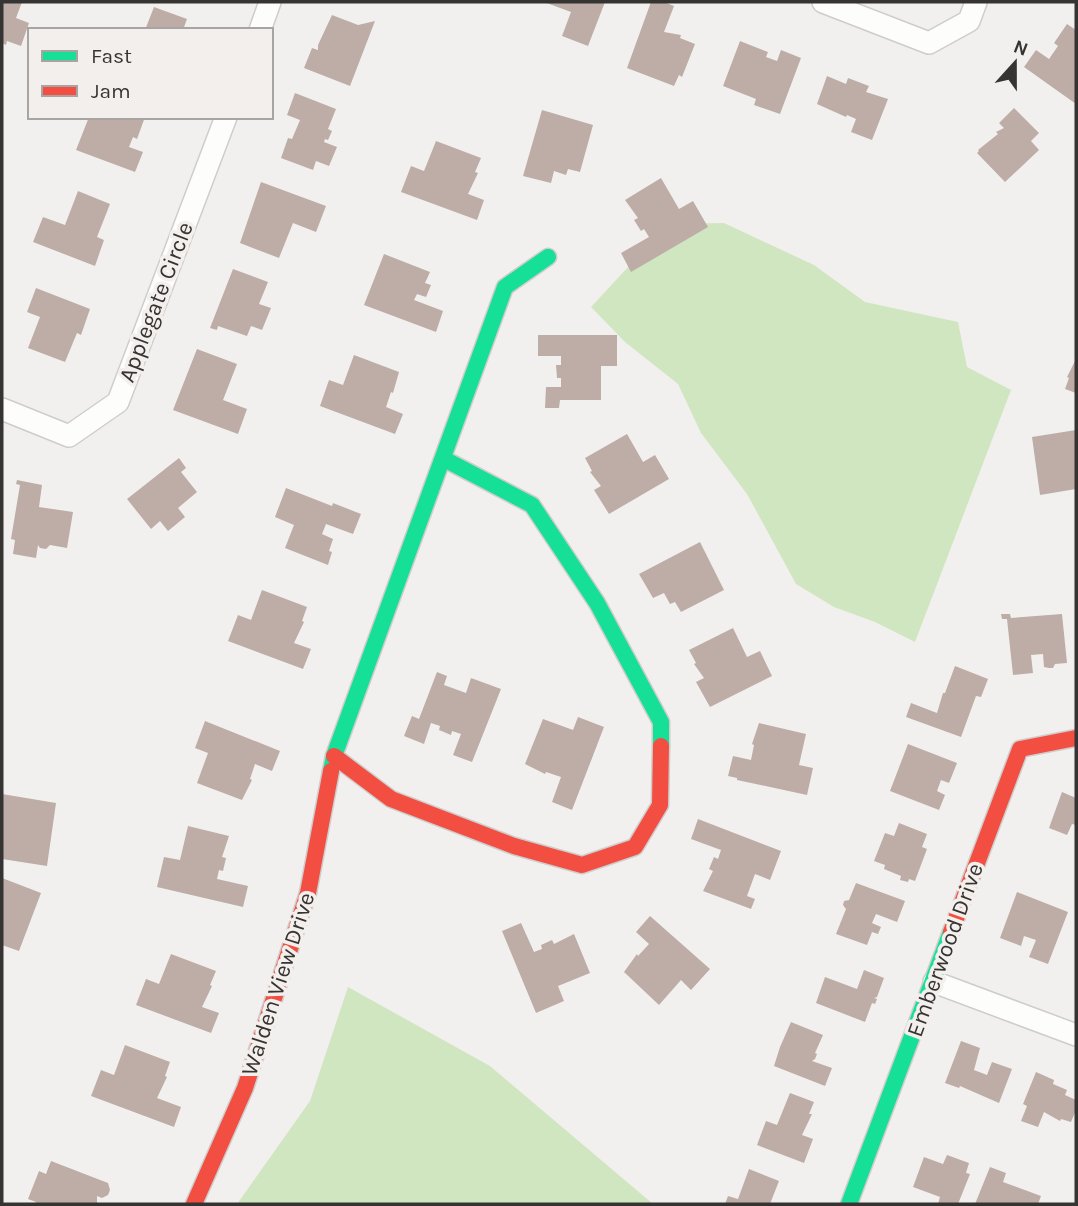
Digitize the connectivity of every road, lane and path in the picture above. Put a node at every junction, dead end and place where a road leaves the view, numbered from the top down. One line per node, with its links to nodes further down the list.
1 (270, 2): 4 (street)
2 (822, 2): 3 (street)
3 (976, 2)
4 (261, 28)
5 (225, 119): 7 (street, Applegate Circle)
6 (548, 257): 8 (street, Walden View Drive)
7 (2, 409)
8 (444, 459): 10 (street, Walden View Drive); 10 (street)
9 (1076, 738): 11 (street, Emberwood Drive)
10 (334, 756): 13 (street, Walden View Drive)
11 (934, 982): 12 (street); 14 (street, Emberwood Drive)
12 (1076, 1035)
13 (194, 1204)
14 (849, 1204)

